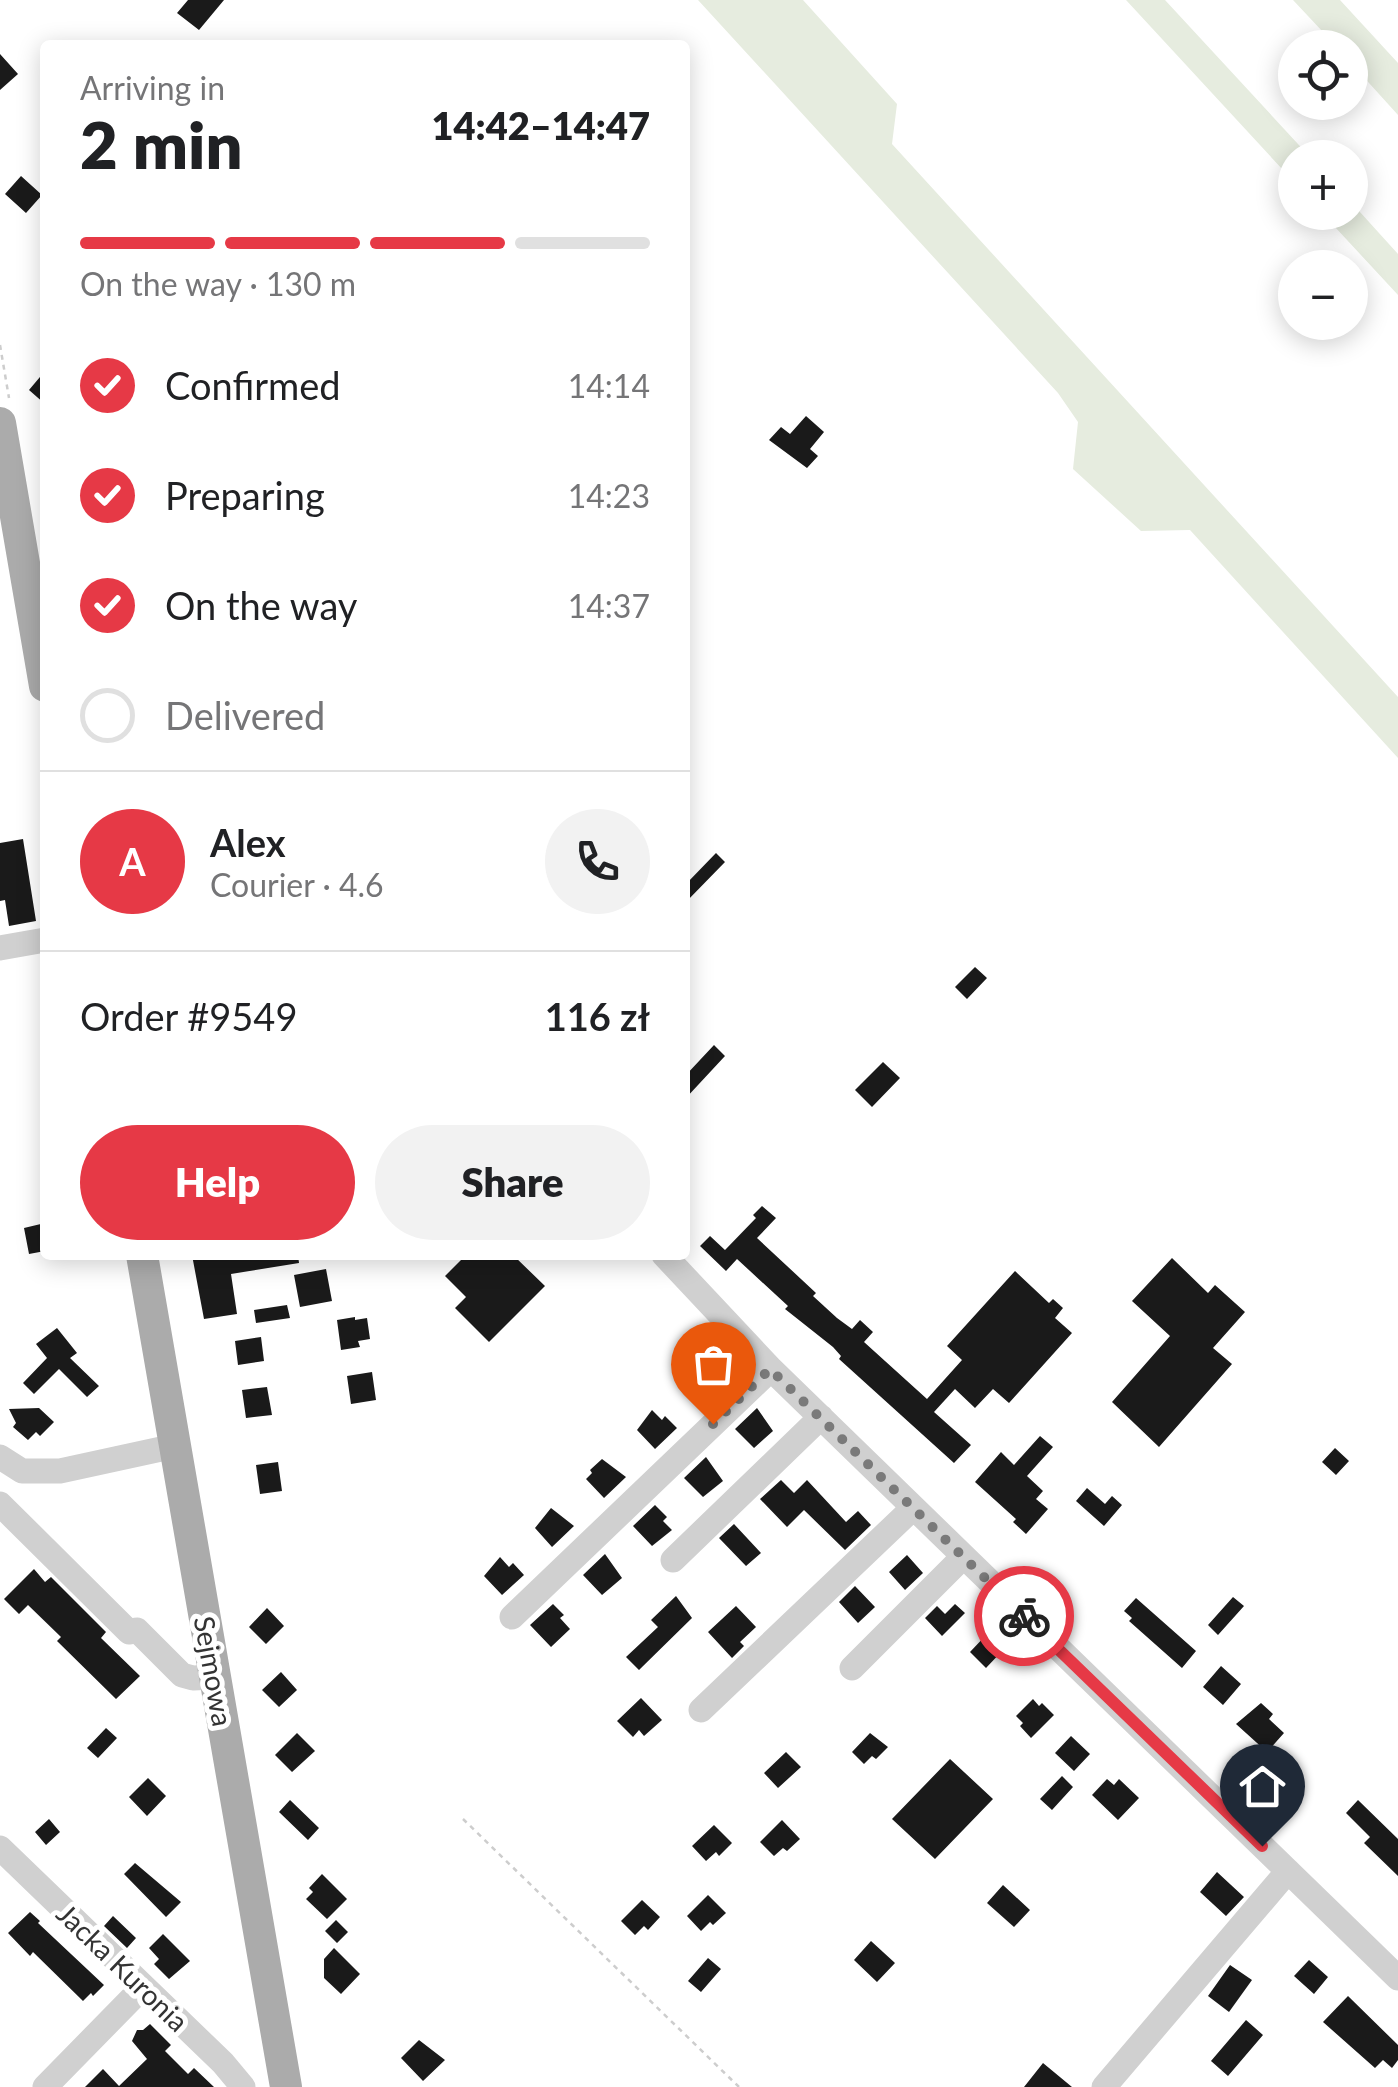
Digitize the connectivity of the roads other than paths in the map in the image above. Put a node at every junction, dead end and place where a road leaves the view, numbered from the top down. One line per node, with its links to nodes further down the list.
1 (0, 423): 2 (main road)
2 (36, 572): 3 (main road)
3 (40, 621)
4 (40, 941): 5 (street)
5 (0, 948)
6 (143, 1260): 10 (main road, Sejmowa)
7 (669, 1260): 8 (street)
8 (770, 1369): 9 (street); 16 (street)
9 (821, 1418): 13 (street); 15 (street)
10 (174, 1446): 11 (street); 18 (main road, Sejmowa)
11 (0, 1457)
12 (0, 1504): 18 (street)
13 (913, 1508): 14 (street); 19 (street)
14 (963, 1557): 17 (street); 21 (street)
15 (672, 1560)
16 (512, 1617)
17 (852, 1668)
18 (215, 1677): 26 (main road, Sejmowa)
19 (701, 1710)
20 (0, 1848): 23 (street, Jacka Kuronia)
21 (1288, 1871): 22 (street); 27 (street)
22 (1398, 1978)
23 (143, 1987): 24 (street); 25 (street, Jacka Kuronia)
24 (45, 2087)
25 (244, 2087)
26 (286, 2087)
27 (1104, 2087)

